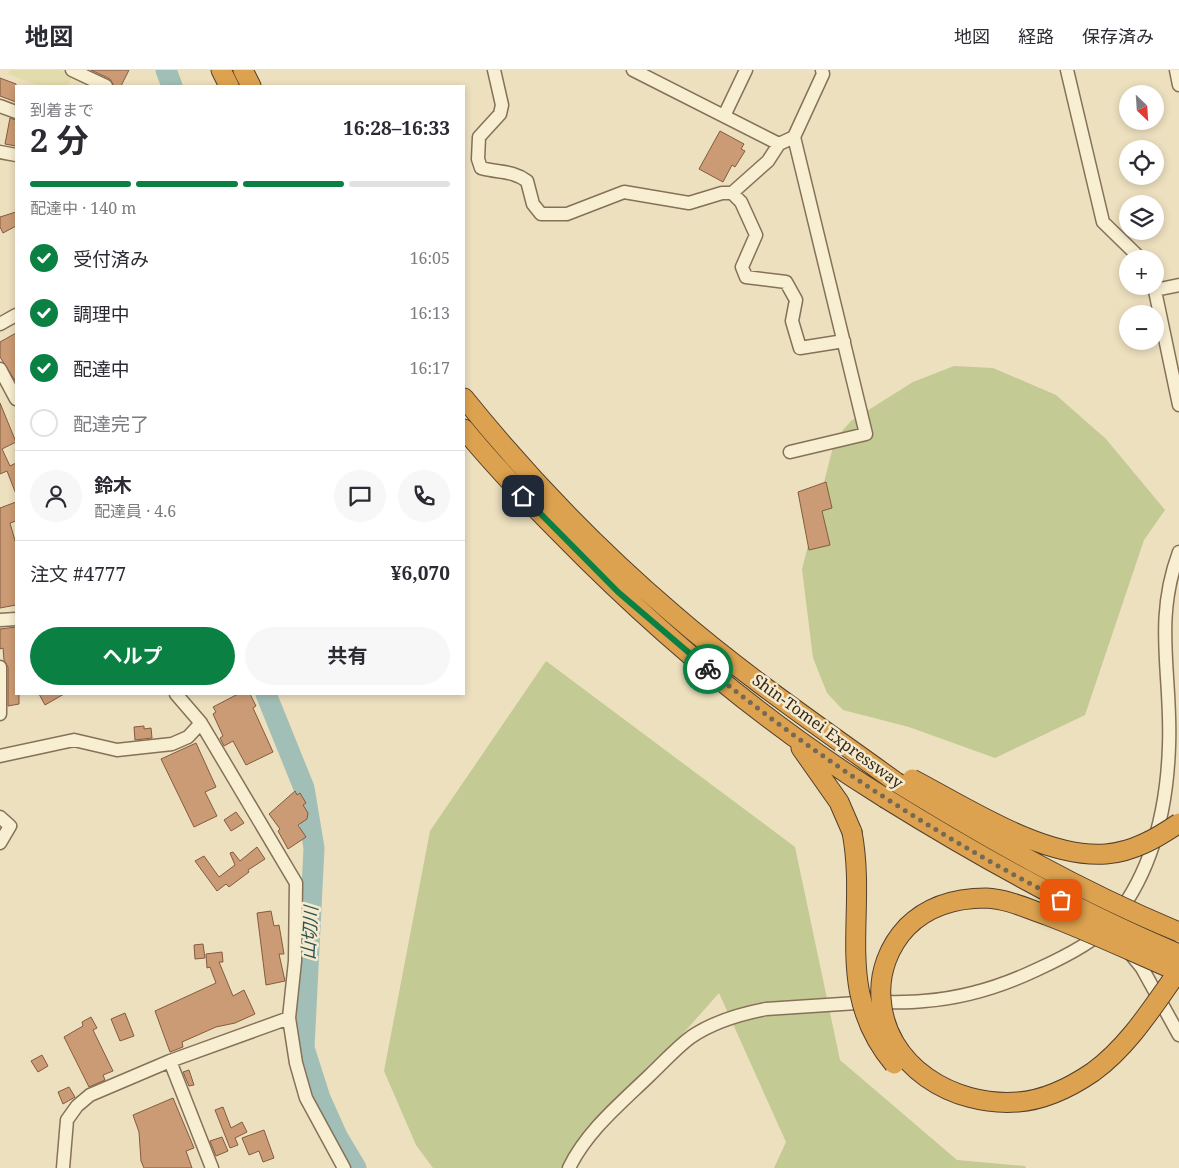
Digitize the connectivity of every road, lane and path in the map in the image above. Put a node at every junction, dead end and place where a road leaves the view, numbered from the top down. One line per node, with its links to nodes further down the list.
1 (72, 70): 10 (street)
2 (221, 70): 11 (highway)
3 (243, 70): 12 (highway)
4 (494, 70): 21 (street)
5 (633, 70): 16 (street)
6 (746, 70): 16 (street)
7 (822, 70): 17 (street)
8 (1067, 70): 22 (street)
9 (1176, 70): 13 (street)
10 (104, 85)
11 (228, 85)
12 (250, 85)
13 (1179, 85)
14 (0, 106): 15 (street)
15 (15, 112)
16 (724, 116): 18 (street)
17 (794, 138): 18 (street); 28 (street)
18 (779, 144): 21 (street)
19 (0, 152): 20 (street)
20 (15, 155)
21 (732, 192): 28 (street)
22 (1132, 250)
23 (1179, 284): 24 (street)
24 (1164, 286)
25 (1156, 295): 29 (street)
26 (15, 316): 27 (street)
27 (0, 324)
28 (844, 340): 35 (street)
29 (1175, 366): 33 (street)
30 (0, 369): 31 (street)
31 (15, 398)
32 (465, 399): 45 (highway, Shin-Tomei Expressway)
33 (1179, 405)
34 (466, 432): 43 (highway, Shin-Tomei Expressway)
35 (790, 452)
36 (1179, 552): 49 (street)
37 (15, 619): 38 (street)
38 (0, 620)
39 (0, 667): 41 (street)
40 (177, 695): 42 (street)
41 (0, 714)
42 (201, 723): 44 (street); 54 (street)
43 (788, 731): 51 (highway, Shin-Tomei Expressway, bridge); 53 (highway, bridge)
44 (0, 756)
45 (899, 778): 47 (highway, bridge); 50 (highway, Shin-Tomei Expressway, bridge)
46 (0, 818): 48 (street)
47 (1179, 822)
48 (0, 843)
49 (1108, 926): 55 (street); 60 (street)
50 (1179, 932)
51 (1179, 954)
52 (1179, 971): 52 (highway, bridge)
53 (1179, 988)
54 (289, 1018): 56 (street); 59 (street)
55 (1179, 1035)
56 (170, 1061): 57 (street); 58 (street)
57 (64, 1168)
58 (212, 1168)
59 (344, 1168)
60 (570, 1168)

